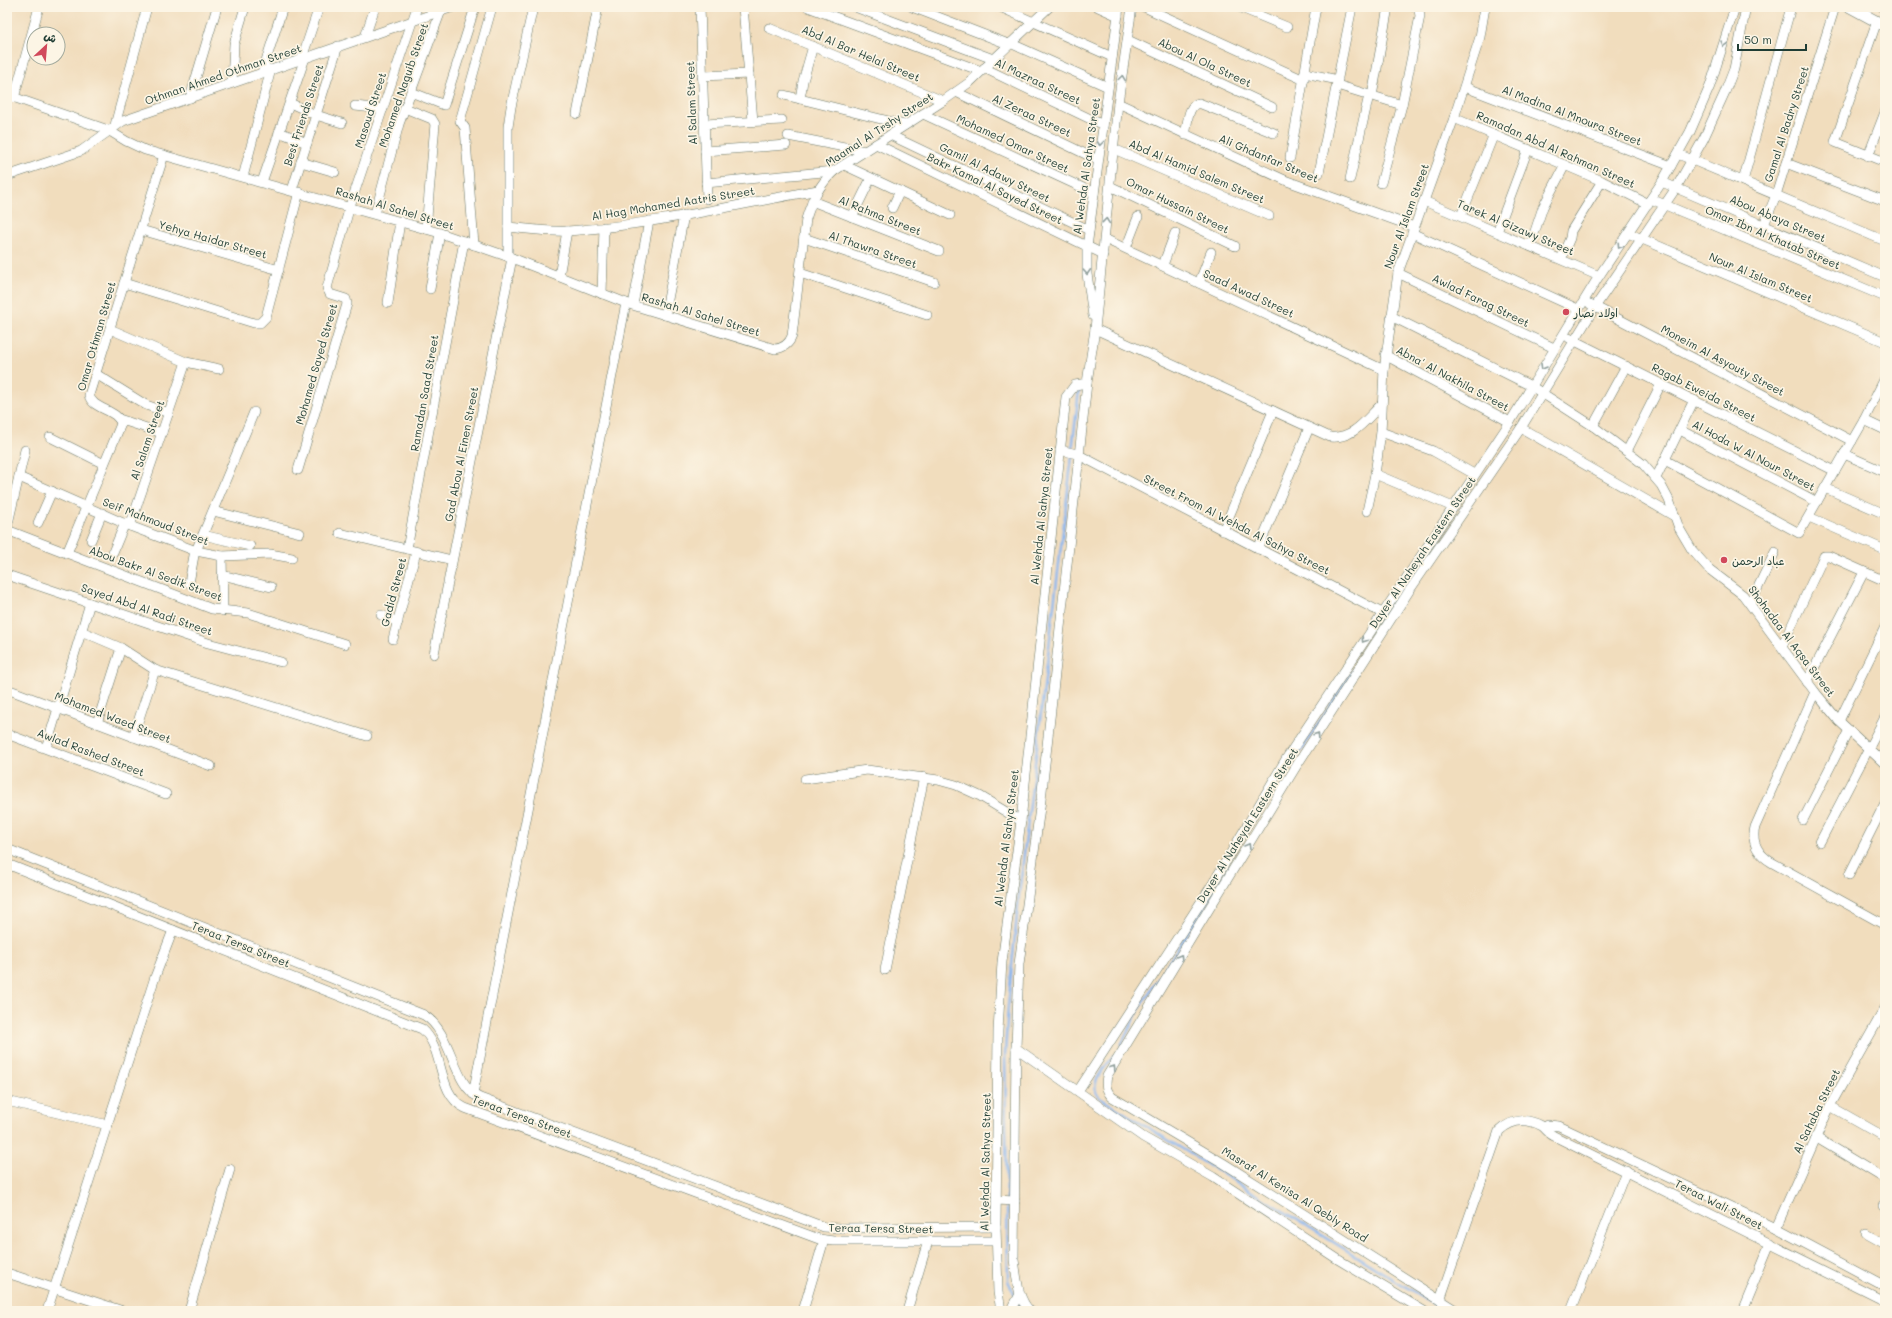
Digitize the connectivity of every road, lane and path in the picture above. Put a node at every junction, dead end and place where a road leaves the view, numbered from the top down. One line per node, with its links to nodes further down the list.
1 (39, 7): 64 (street)
2 (147, 7): 88 (street)
3 (217, 7): 65 (street)
4 (245, 7): 56 (street)
5 (283, 7): 52 (street)
6 (319, 7): 48 (street)
7 (375, 7): 42 (street)
8 (417, 7): 37 (street, Masoud Street)
9 (453, 7): 35 (street, Othman Ahmed Othman Street)
10 (475, 7): 60 (street)
11 (492, 7): 168 (street)
12 (533, 7): 152 (street, Gad Abou Al Einen Street)
13 (598, 7): 77 (street)
14 (700, 7): 54 (street, Al Salam Street)
15 (743, 7): 53 (street)
16 (808, 7): 51 (street, Al Mazraa Street)
17 (855, 7): 49 (street)
18 (912, 7): 44 (street)
19 (1000, 7): 38 (street)
20 (1049, 7): 38 (street, Maamal Al Trshy Street)
21 (1098, 7): 36 (street)
22 (1132, 7): 43 (street, Al Wehda Al Sahya Street)
23 (1144, 7): 55 (street)
24 (1239, 7): 40 (street)
25 (1316, 7): 55 (street)
26 (1352, 7): 57 (street)
27 (1388, 7): 63 (street)
28 (1416, 7): 70 (street)
29 (1485, 7): 59 (street, Nour Al Islam Street)
30 (1735, 7): 102 (street, Dayer Al Naheyah Eastern Street, one-way to 102)
31 (1746, 7): 107 (street, Dayer Al Naheyah Eastern Street)
32 (1791, 7): 122 (street)
33 (1835, 7): 110 (street, Gamal Al Badry Street)
34 (1850, 7): 39 (main road)
35 (442, 9): 37 (street, Othman Ahmed Othman Street); 60 (street, Mohamed Naguib Street)
36 (1119, 11): 47 (street, Al Wehda Al Sahya Street)
37 (412, 21): 42 (street, Othman Ahmed Othman Street); 74 (street, Masoud Street)
38 (1033, 21): 44 (street, Maamal Al Trshy Street); 47 (street)
39 (1881, 23): 104 (street)
40 (1288, 27)
41 (769, 28): 46 (street, Abd Al Bar Helal Street)
42 (365, 37): 45 (street, Othman Ahmed Othman Street)
43 (1128, 40): 69 (street, Al Wehda Al Sahya Street, one-way to 43); 72 (street, Abou Al Ola Street)
44 (1009, 43): 49 (street, Maamal Al Trshy Street); 58 (street)
45 (338, 46): 48 (street, Othman Ahmed Othman Street); 79 (street, Best Friends Street)
46 (813, 46): 66 (street); 67 (street, Abd Al Bar Helal Street)
47 (1112, 57): 58 (street, Al Wehda Al Sahya Street)
48 (304, 58): 50 (street, Othman Ahmed Othman Street); 68 (street)
49 (993, 59): 51 (street, Maamal Al Trshy Street)
50 (271, 69): 52 (street, Othman Ahmed Othman Street); 118 (street)
51 (982, 70): 61 (street, Maamal Al Trshy Street); 86 (street, Al Mazraa Street)
52 (262, 73): 56 (street, Othman Ahmed Othman Street)
53 (749, 74): 54 (street); 83 (street)
54 (702, 76): 85 (street, Al Salam Street)
55 (1304, 76): 57 (street); 105 (street)
56 (232, 83): 65 (street, Othman Ahmed Othman Street)
57 (1337, 83): 63 (street); 116 (street)
58 (1108, 87): 76 (street, Al Wehda Al Sahya Street)
59 (1465, 87): 81 (street, Nour Al Islam Street); 113 (street, Al Madina Al Mnoura Street)
60 (411, 92): 73 (street, Mohamed Naguib Street)
61 (956, 92): 67 (street, Maamal Al Trshy Street); 106 (street, Al Zeraa Street)
62 (784, 95): 66 (street)
63 (1370, 95): 70 (street); 120 (street)
64 (11, 96): 88 (street, Rashah Al Sahel Street)
65 (190, 98): 88 (street, Othman Ahmed Othman Street)
66 (800, 99): 87 (street)
67 (943, 101): 78 (street, Maamal Al Trshy Street)
68 (290, 103): 79 (street); 89 (street)
69 (1118, 103): 80 (street, Al Wehda Al Sahya Street); 91 (street, Ali Ghdanfar Street)
70 (1402, 105): 126 (street)
71 (355, 106): 74 (street)
72 (1272, 107)
73 (405, 108): 142 (street, Mohamed Naguib Street); 154 (street)
74 (383, 109): 140 (street, Masoud Street)
75 (1885, 112): 104 (street)
76 (1105, 113): 80 (street); 86 (street, Al Wehda Al Sahya Street)
77 (577, 114)
78 (923, 114): 87 (street, Maamal Al Trshy Street); 132 (street, Mohamed Omar Street)
79 (316, 115): 84 (street); 95 (street, Best Friends Street)
80 (1118, 115): 98 (street, Al Wehda Al Sahya Street)
81 (1454, 118): 92 (street, Ramadan Abd Al Rahman Street); 136 (street, Nour Al Islam Street)
82 (782, 120): 83 (street)
83 (753, 121): 85 (street)
84 (342, 123)
85 (704, 124): 100 (street, Al Salam Street)
86 (1103, 125): 106 (street, Al Wehda Al Sahya Street, one-way to 106)
87 (905, 126): 93 (street, Maamal Al Trshy Street)
88 (112, 128): 103 (street, Rashah Al Sahel Street); 117 (street, Othman Ahmed Othman Street)
89 (280, 132): 95 (street); 123 (street)
90 (1274, 133): 91 (street)
91 (1185, 134): 157 (street, Ali Ghdanfar Street)
92 (1494, 134): 99 (street, Ramadan Abd Al Rahman Street); 146 (street)
93 (890, 135): 96 (street, Maamal Al Trshy Street); 156 (street, Gamil Al Adawy Street)
94 (788, 136): 101 (street)
95 (307, 143): 108 (street, Best Friends Street)
96 (876, 144): 101 (street, Maamal Al Trshy Street); 171 (street, Bakr Kamal Al Sayed Street)
97 (786, 145): 100 (street)
98 (1114, 148): 127 (street, Al Wehda Al Sahya Street); 145 (street, Abd Al Hamid Salem Street)
99 (1528, 149): 112 (street, Ramadan Abd Al Rahman Street); 159 (street)
100 (705, 151): 125 (street, Al Salam Street)
101 (865, 151): 111 (street, Maamal Al Trshy Street)
102 (1678, 154): 107 (street); 113 (street, Dayer Al Naheyah Eastern Street)
103 (164, 155): 118 (street, Rashah Al Sahel Street); 155 (street, Omar Othman Street)
104 (1868, 156): 109 (street)
105 (1290, 158)
106 (1098, 160): 132 (street, Al Wehda Al Sahya Street)
107 (1692, 160): 122 (street); 128 (street, Dayer Al Naheyah Eastern Street)
108 (301, 162): 115 (street); 130 (street, Best Friends Street)
109 (1885, 162)
110 (1786, 163): 133 (street, Gamal Al Badry Street); 138 (street)
111 (844, 165): 114 (street, Maamal Al Trshy Street); 119 (street)
112 (1565, 165): 121 (street, Ramadan Abd Al Rahman Street); 170 (street)
113 (1671, 166): 124 (street, Dayer Al Naheyah Eastern Street)
114 (834, 171): 125 (street); 129 (street, Maamal Al Trshy Street)
115 (334, 172)
116 (1319, 173)
117 (7, 176)
118 (243, 177): 123 (street, Rashah Al Sahel Street)
119 (871, 178): 131 (street); 147 (street)
120 (1350, 179)
121 (1602, 181): 137 (street, Ramadan Abd Al Rahman Street); 177 (street)
122 (1743, 181): 133 (street)
123 (262, 182): 130 (street, Rashah Al Sahel Street)
124 (1662, 182): 128 (street, Abou Abaya Street); 137 (street, Dayer Al Naheyah Eastern Street)
125 (706, 183): 134 (street, Al Salam Street)
126 (1381, 183)
127 (1110, 186): 164 (street, Al Wehda Al Sahya Street, one-way to 127); 169 (street, Omar Hussain Street)
128 (1676, 188): 139 (street, Dayer Al Naheyah Eastern Street); 151 (street, Abou Abaya Street)
129 (818, 190): 135 (street, Maamal Al Trshy Street); 143 (street, Al Hag Mohamed Aatris Street)
130 (296, 191): 140 (street, Rashah Al Sahel Street); 179 (street, Best Friends Street)
131 (900, 191): 141 (street); 144 (street)
132 (1094, 193): 156 (street, Al Wehda Al Sahya Street)
133 (1776, 195): 151 (street, Gamal Al Badry Street); 167 (street)
134 (707, 199)
135 (812, 201): 147 (street, Al Rahma Street); 163 (street, Maamal Al Trshy Street)
136 (1424, 201): 146 (street, Tarek Al Gizawy Street); 157 (street, Nour Al Islam Street)
137 (1650, 201): 139 (street, Omar Ibn Al Khatab Street); 162 (street, Dayer Al Naheyah Eastern Street)
138 (1885, 202)
139 (1666, 204): 165 (street, Dayer Al Naheyah Eastern Street); 190 (street, Omar Ibn Al Khatab Street)
140 (350, 206): 142 (street, Rashah Al Sahel Street); 241 (street, Mohamed Sayed Street)
141 (892, 208)
142 (375, 214): 149 (street, Rashah Al Sahel Street)
143 (684, 214): 150 (street, Al Hag Mohamed Aatris Street); 196 (street)
144 (950, 215)
145 (1269, 216)
146 (1461, 216): 159 (street, Tarek Al Gizawy Street)
147 (852, 217): 173 (street, Al Rahma Street)
148 (1138, 217): 172 (street)
149 (400, 221): 154 (street, Rashah Al Sahel Street); 192 (street)
150 (649, 221): 153 (street, Al Hag Mohamed Aatris Street); 193 (street)
151 (1764, 225): 184 (street, Abou Abaya Street)
152 (508, 227): 158 (street, Al Hag Mohamed Aatris Street); 176 (street, Gad Abou Al Einen Street)
153 (604, 227): 158 (street, Al Hag Mohamed Aatris Street); 189 (street)
154 (426, 229): 160 (street, Rashah Al Sahel Street)
155 (141, 230): 179 (street, Yehya Haidar Street); 186 (street, Omar Othman Street)
156 (1089, 230): 171 (street, Al Wehda Al Sahya Street)
157 (1413, 230): 181 (street, Nour Al Islam Street); 195 (street, Ali Ghdanfar Street)
158 (567, 231): 182 (street)
159 (1497, 232): 170 (street, Tarek Al Gizawy Street)
160 (440, 233): 166 (street, Rashah Al Sahel Street); 188 (street)
161 (1175, 233): 178 (street)
162 (1628, 234): 165 (street, Nour Al Islam Street); 183 (street, Dayer Al Naheyah Eastern Street, one-way to 183)
163 (804, 238): 180 (street, Maamal Al Trshy Street); 185 (street, Al Thawra Street)
164 (1105, 239): 172 (street, Saad Awad Street); 175 (street, Al Wehda Al Sahya Street)
165 (1642, 240): 194 (street, Dayer Al Naheyah Eastern Street); 203 (street, Nour Al Islam Street)
166 (464, 241): 168 (street, Rashah Al Sahel Street); 270 (street, Ramadan Saad Street)
167 (1885, 241)
168 (474, 245): 176 (street, Rashah Al Sahel Street)
169 (1235, 246)
170 (1530, 246): 177 (street, Tarek Al Gizawy Street)
171 (1087, 247): 175 (street, Bakr Kamal Al Sayed Street); 200 (street, Al Wehda Al Sahya Street, one-way to 200)
172 (1126, 248): 178 (street, Saad Awad Street)
173 (938, 251)
174 (1211, 252): 187 (street)
175 (1103, 254): 200 (street, Al Wehda Al Sahya Street)
176 (510, 257): 182 (street, Rashah Al Sahel Street); 277 (street, Gad Abou Al Einen Street)
177 (1561, 259): 183 (street, Tarek Al Gizawy Street)
178 (1163, 265): 187 (street, Saad Awad Street)
179 (279, 270): 186 (street, Best Friends Street)
180 (800, 273): 197 (street); 205 (street, Maamal Al Trshy Street)
181 (1398, 273): 198 (street, Nour Al Islam Street); 204 (street, Awlad Farag Street)
182 (559, 276): 189 (street, Rashah Al Sahel Street)
183 (1599, 276): 191 (street, Dayer Al Naheyah Eastern Street)
184 (1885, 277)
185 (934, 282)
186 (124, 283): 199 (street, Omar Othman Street)
187 (1199, 283): 210 (street, Saad Awad Street)
188 (430, 289)
189 (602, 294): 193 (street, Rashah Al Sahel Street)
190 (1885, 297)
191 (1584, 301): 194 (street, Moneim Al Asyouty Street); 195 (street, Dayer Al Naheyah Eastern Street)
192 (388, 303)
193 (629, 304): 196 (street, Rashah Al Sahel Street); 337 (street)
194 (1595, 307): 202 (street, Dayer Al Naheyah Eastern Street); 234 (street, Moneim Al Asyouty Street)
195 (1578, 309): 201 (street, Dayer Al Naheyah Eastern Street)
196 (665, 315): 205 (street, Rashah Al Sahel Street)
197 (927, 315)
198 (1391, 316): 206 (street, Nour Al Islam Street); 215 (street, Shohadaa Al Aqsa Street)
199 (110, 329): 207 (street); 211 (street, Omar Othman Street)
200 (1095, 329): 213 (street, Al Wehda Al Sahya Street); 220 (street)
201 (1563, 334): 202 (street, Ragab Eweida Street); 204 (street, Dayer Al Naheyah Eastern Street)
202 (1574, 340): 208 (street, Ragab Eweida Street); 217 (street, Dayer Al Naheyah Eastern Street)
203 (1885, 342)
204 (1554, 348): 215 (street, Dayer Al Naheyah Eastern Street, one-way to 215)
205 (775, 349)
206 (1385, 355): 210 (street, Nour Al Islam Street); 225 (street, Abna' Al Nakhila Street)
207 (186, 362): 209 (street); 222 (street, Al Salam Street)
208 (1626, 366): 214 (street, Ragab Eweida Street); 226 (street)
209 (219, 369)
210 (1384, 370): 219 (street, Nour Al Islam Street)
211 (96, 374): 222 (street); 223 (street, Omar Othman Street)
212 (1885, 378): 216 (street)
213 (1087, 383): 237 (street, Al Wehda Al Sahya Street); 237 (street, Al Wehda Al Sahya Street)
214 (1661, 384): 218 (street, Ragab Eweida Street); 236 (street)
215 (1531, 386): 217 (street, Shohadaa Al Aqsa Street); 225 (street, Dayer Al Naheyah Eastern Street)
216 (1882, 392): 224 (street)
217 (1542, 393): 226 (street, Shohadaa Al Aqsa Street); 228 (street, Dayer Al Naheyah Eastern Street)
218 (1694, 400): 229 (street); 242 (street, Ragab Eweida Street)
219 (1382, 404): 227 (street); 231 (street, Nour Al Islam Street)
220 (1273, 411): 227 (street); 262 (street)
221 (254, 412): 253 (street)
222 (168, 413): 232 (street, Al Salam Street)
223 (119, 419): 232 (street); 240 (street)
224 (1864, 420): 230 (street); 234 (street)
225 (1510, 422): 245 (street, Dayer Al Naheyah Eastern Street)
226 (1593, 426): 236 (street, Shohadaa Al Aqsa Street)
227 (1309, 428): 268 (street)
228 (1521, 428): 257 (street); 338 (street, Dayer Al Naheyah Eastern Street, one-way to 228)
229 (1680, 430): 239 (street); 250 (street, Al Hoda W Al Nour Street)
230 (1885, 430)
231 (1381, 432): 244 (street, Nour Al Islam Street); 245 (street)
232 (162, 433): 260 (street, Al Salam Street)
233 (50, 437): 240 (street)
234 (1852, 442): 238 (street)
235 (25, 450): 246 (street)
236 (1627, 451): 247 (street, Shohadaa Al Aqsa Street)
237 (1071, 453): 262 (street, Street From Al Wehda Al Sahya Street); 319 (street, Al Wehda Al Sahya Street); 328 (street, Al Wehda Al Sahya Street)
238 (1844, 454): 242 (street); 243 (street)
239 (1665, 460): 247 (street); 258 (street)
240 (104, 464): 251 (street)
241 (298, 470)
242 (1835, 471): 248 (street)
243 (1885, 472)
244 (1375, 474): 252 (street); 254 (street, Nour Al Islam Street)
245 (1474, 474): 252 (street, Dayer Al Naheyah Eastern Street)
246 (19, 477): 249 (street, Seif Mahmoud Street); 261 (street)
247 (1656, 478): 257 (street, Shohadaa Al Aqsa Street)
248 (1825, 488): 250 (street); 256 (street)
249 (52, 491): 251 (street, Seif Mahmoud Street); 259 (street)
250 (1817, 502): 258 (street)
251 (86, 506): 255 (street, Seif Mahmoud Street); 274 (street)
252 (1453, 507): 287 (street, Dayer Al Naheyah Eastern Street)
253 (213, 511): 263 (street); 265 (street)
254 (1367, 511)
255 (102, 513): 260 (street, Seif Mahmoud Street); 266 (street)
256 (1885, 514)
257 (1674, 516): 285 (street, Shohadaa Al Aqsa Street)
258 (1808, 517): 271 (street)
259 (38, 524)
260 (128, 524): 269 (street, Seif Mahmoud Street); 272 (street, Al Salam Street)
261 (7, 529): 274 (street, Abou Bakr Al Sedik Street)
262 (1223, 531): 268 (street, Street From Al Wehda Al Sahya Street)
263 (300, 533)
264 (340, 533): 270 (street)
265 (203, 535): 267 (street); 269 (street)
266 (91, 540)
267 (250, 546)
268 (1258, 549): 287 (street, Street From Al Wehda Al Sahya Street)
269 (196, 550): 275 (street, Seif Mahmoud Street); 282 (street)
270 (412, 550): 277 (street); 289 (street, Gadid Street)
271 (1885, 550)
272 (113, 552)
273 (1775, 552): 285 (street)
274 (67, 553): 286 (street, Abou Bakr Al Sedik Street)
275 (222, 556): 276 (street, Seif Mahmoud Street); 280 (street)
276 (292, 558)
277 (452, 560): 296 (street, Gad Abou Al Einen Street)
278 (1864, 572): 281 (street); 294 (street); 299 (street)
279 (7, 574): 284 (street, Sayed Abd Al Radi Street)
280 (222, 575): 283 (street); 286 (street)
281 (1885, 582)
282 (189, 583)
283 (271, 587)
284 (90, 603): 291 (street); 297 (street, Sayed Abd Al Radi Street)
285 (1750, 604): 294 (street, Shohadaa Al Aqsa Street)
286 (223, 611): 293 (street, Abou Bakr Al Sedik Street)
287 (1382, 613): 336 (street, Dayer Al Naheyah Eastern Street, one-way to 336)
288 (381, 615): 289 (street)
289 (398, 622): 292 (street, Gadid Street)
290 (1885, 627): 304 (street)
291 (81, 631): 295 (street); 302 (street)
292 (393, 639)
293 (345, 644)
294 (1782, 646): 299 (street, Shohadaa Al Aqsa Street)
295 (121, 648): 298 (street); 305 (street)
296 (434, 654)
297 (281, 662)
298 (155, 670): 308 (street); 309 (street)
299 (1807, 682): 301 (street, Shohadaa Al Aqsa Street)
300 (7, 689): 302 (street, Mohamed Waed Street)
301 (1815, 692): 304 (street, Shohadaa Al Aqsa Street); 326 (street)
302 (59, 709): 305 (street, Mohamed Waed Street); 310 (street)
303 (1885, 717): 311 (street)
304 (1839, 720): 306 (street, Shohadaa Al Aqsa Street)
305 (97, 723): 309 (street, Mohamed Waed Street)
306 (1849, 730): 311 (street, Shohadaa Al Aqsa Street); 318 (street)
307 (7, 734): 310 (street, Awlad Rashed Street)
308 (367, 736)
309 (133, 737): 313 (street, Mohamed Waed Street)
310 (46, 748): 316 (street, Awlad Rashed Street)
311 (1869, 750): 312 (street, Shohadaa Al Aqsa Street); 320 (street)
312 (1885, 764)
313 (211, 766)
314 (924, 778): 315 (street); 319 (street); 329 (street)
315 (805, 779)
316 (166, 794)
317 (1885, 803): 323 (street)
318 (1804, 820)
319 (1021, 821): 328 (street, Al Wehda Al Sahya Street)
320 (1820, 842)
321 (7, 849): 324 (street, Teraa Tersa Street)
322 (7, 864): 325 (street, Teraa Tersa Street)
323 (1849, 875)
324 (114, 892): 325 (street); 333 (street, Teraa Tersa Street)
325 (109, 905): 327 (street, Teraa Tersa Street)
326 (1885, 926)
327 (173, 930): 335 (street, Teraa Tersa Street); 342 (street)
328 (1011, 963): 332 (street, Al Wehda Al Sahya Street); 332 (street, Al Wehda Al Sahya Street)
329 (885, 970)
330 (1885, 1008): 331 (street, Al Sahaba Street)
331 (1882, 1021): 340 (street, Al Sahaba Street)
332 (1007, 1031): 334 (street, Al Wehda Al Sahya Street); 349 (street, Al Wehda Al Sahya Street)
333 (448, 1048): 335 (street); 337 (street, Teraa Tersa Street)
334 (1016, 1048): 336 (street); 349 (street, Al Wehda Al Sahya Street)
335 (434, 1051): 353 (street, Teraa Tersa Street)
336 (1078, 1091): 341 (street)
337 (473, 1094): 350 (street, Teraa Tersa Street)
338 (1118, 1100): 341 (street); 364 (street, Masraf Al Kenisa Al Qebly Road)
339 (7, 1101): 342 (street)
340 (1830, 1106): 344 (street, Al Sahaba Street); 345 (street)
341 (1109, 1114): 374 (street)
342 (108, 1125): 362 (street)
343 (1544, 1127): 347 (street, Teraa Wali Street); 351 (street, Teraa Wali Street); 364 (street, Teraa Wali Street)
344 (1815, 1137): 348 (street); 351 (street, Al Sahaba Street)
345 (1885, 1137)
346 (230, 1169): 368 (street)
347 (1626, 1171): 356 (street, Teraa Wali Street); 376 (street)
348 (1885, 1179)
349 (1006, 1200): 350 (street, Al Wehda Al Sahya Street); 363 (street, Al Wehda Al Sahya Street)
350 (996, 1227): 355 (street, Al Wehda Al Sahya Street)
351 (1776, 1228): 358 (street, Teraa Wali Street)
352 (1867, 1235): 357 (street)
353 (824, 1240): 354 (street, Teraa Tersa Street); 369 (street)
354 (928, 1241): 355 (street, Teraa Tersa Street); 370 (street)
355 (996, 1241): 371 (street, Al Wehda Al Sahya Street)
356 (1770, 1243): 359 (street, Teraa Wali Street); 377 (street)
357 (1885, 1245)
358 (1815, 1249): 359 (street); 361 (street, Teraa Wali Street)
359 (1809, 1263): 365 (street, Teraa Wali Street)
360 (7, 1273): 362 (street)
361 (1885, 1286)
362 (54, 1289): 366 (street); 367 (street)
363 (1019, 1296): 372 (street); 373 (street)
364 (1440, 1300): 375 (street, Masraf Al Kenisa Al Qebly Road)
365 (1885, 1301)
366 (47, 1311)
367 (123, 1311)
368 (189, 1311)
369 (803, 1311)
370 (908, 1311)
371 (1002, 1311)
372 (1011, 1311)
373 (1030, 1311)
374 (1424, 1311)
375 (1457, 1311)
376 (1571, 1311)
377 (1742, 1311)

